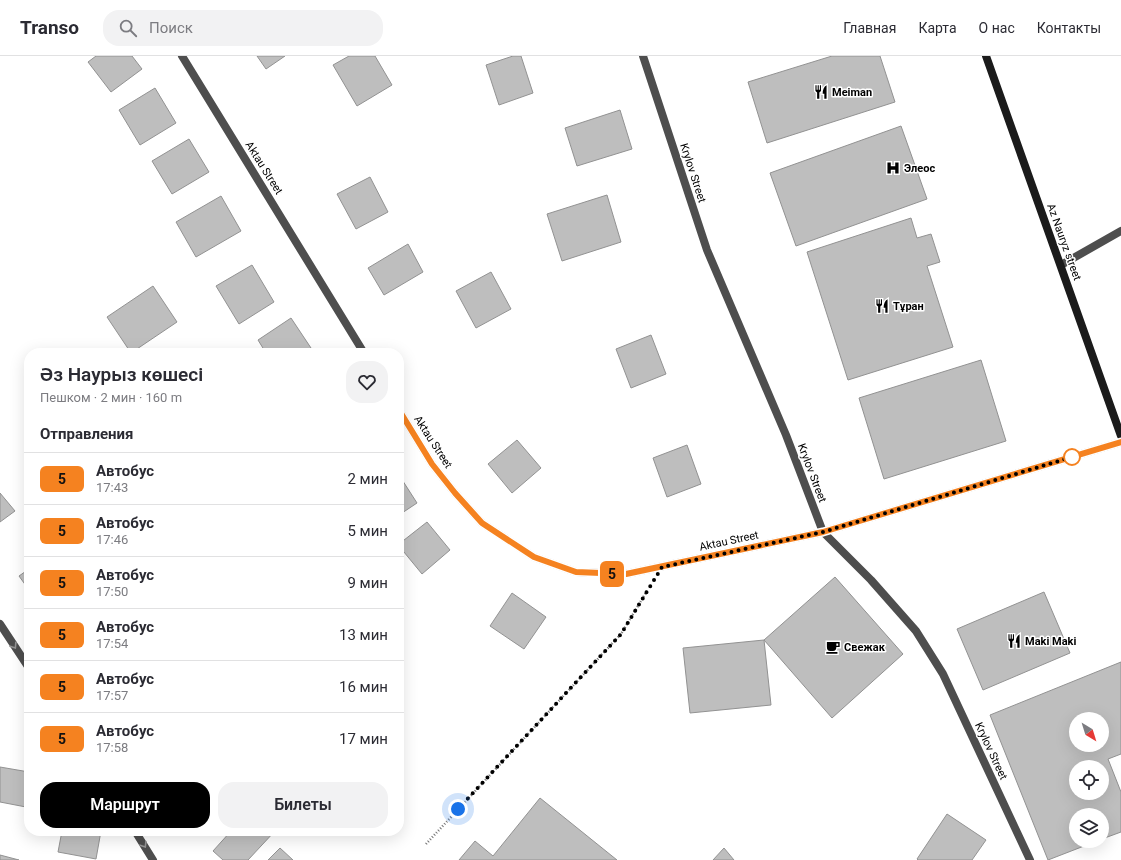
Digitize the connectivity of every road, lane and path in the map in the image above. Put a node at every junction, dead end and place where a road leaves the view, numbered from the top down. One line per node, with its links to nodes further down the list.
1 (182, 56): 6 (street, Aktau Street)
2 (643, 56): 10 (street, Krylov Street)
3 (986, 56): 5 (main road, Az Nauryz street)
4 (1121, 231): 5 (street)
5 (1061, 265): 8 (main road, Az Nauryz street)
6 (361, 348)
7 (404, 418): 11 (street, Aktau Street)
8 (1121, 436)
9 (1121, 442): 10 (street, Aktau Street)
10 (823, 532): 11 (street, Aktau Street); 17 (street, Krylov Street)
11 (662, 567): 15 (path)
12 (0, 624): 13 (street, one-way to 13)
13 (24, 660)
14 (138, 836): 16 (street, one-way to 16)
15 (426, 844)
16 (153, 860)
17 (1030, 860)

